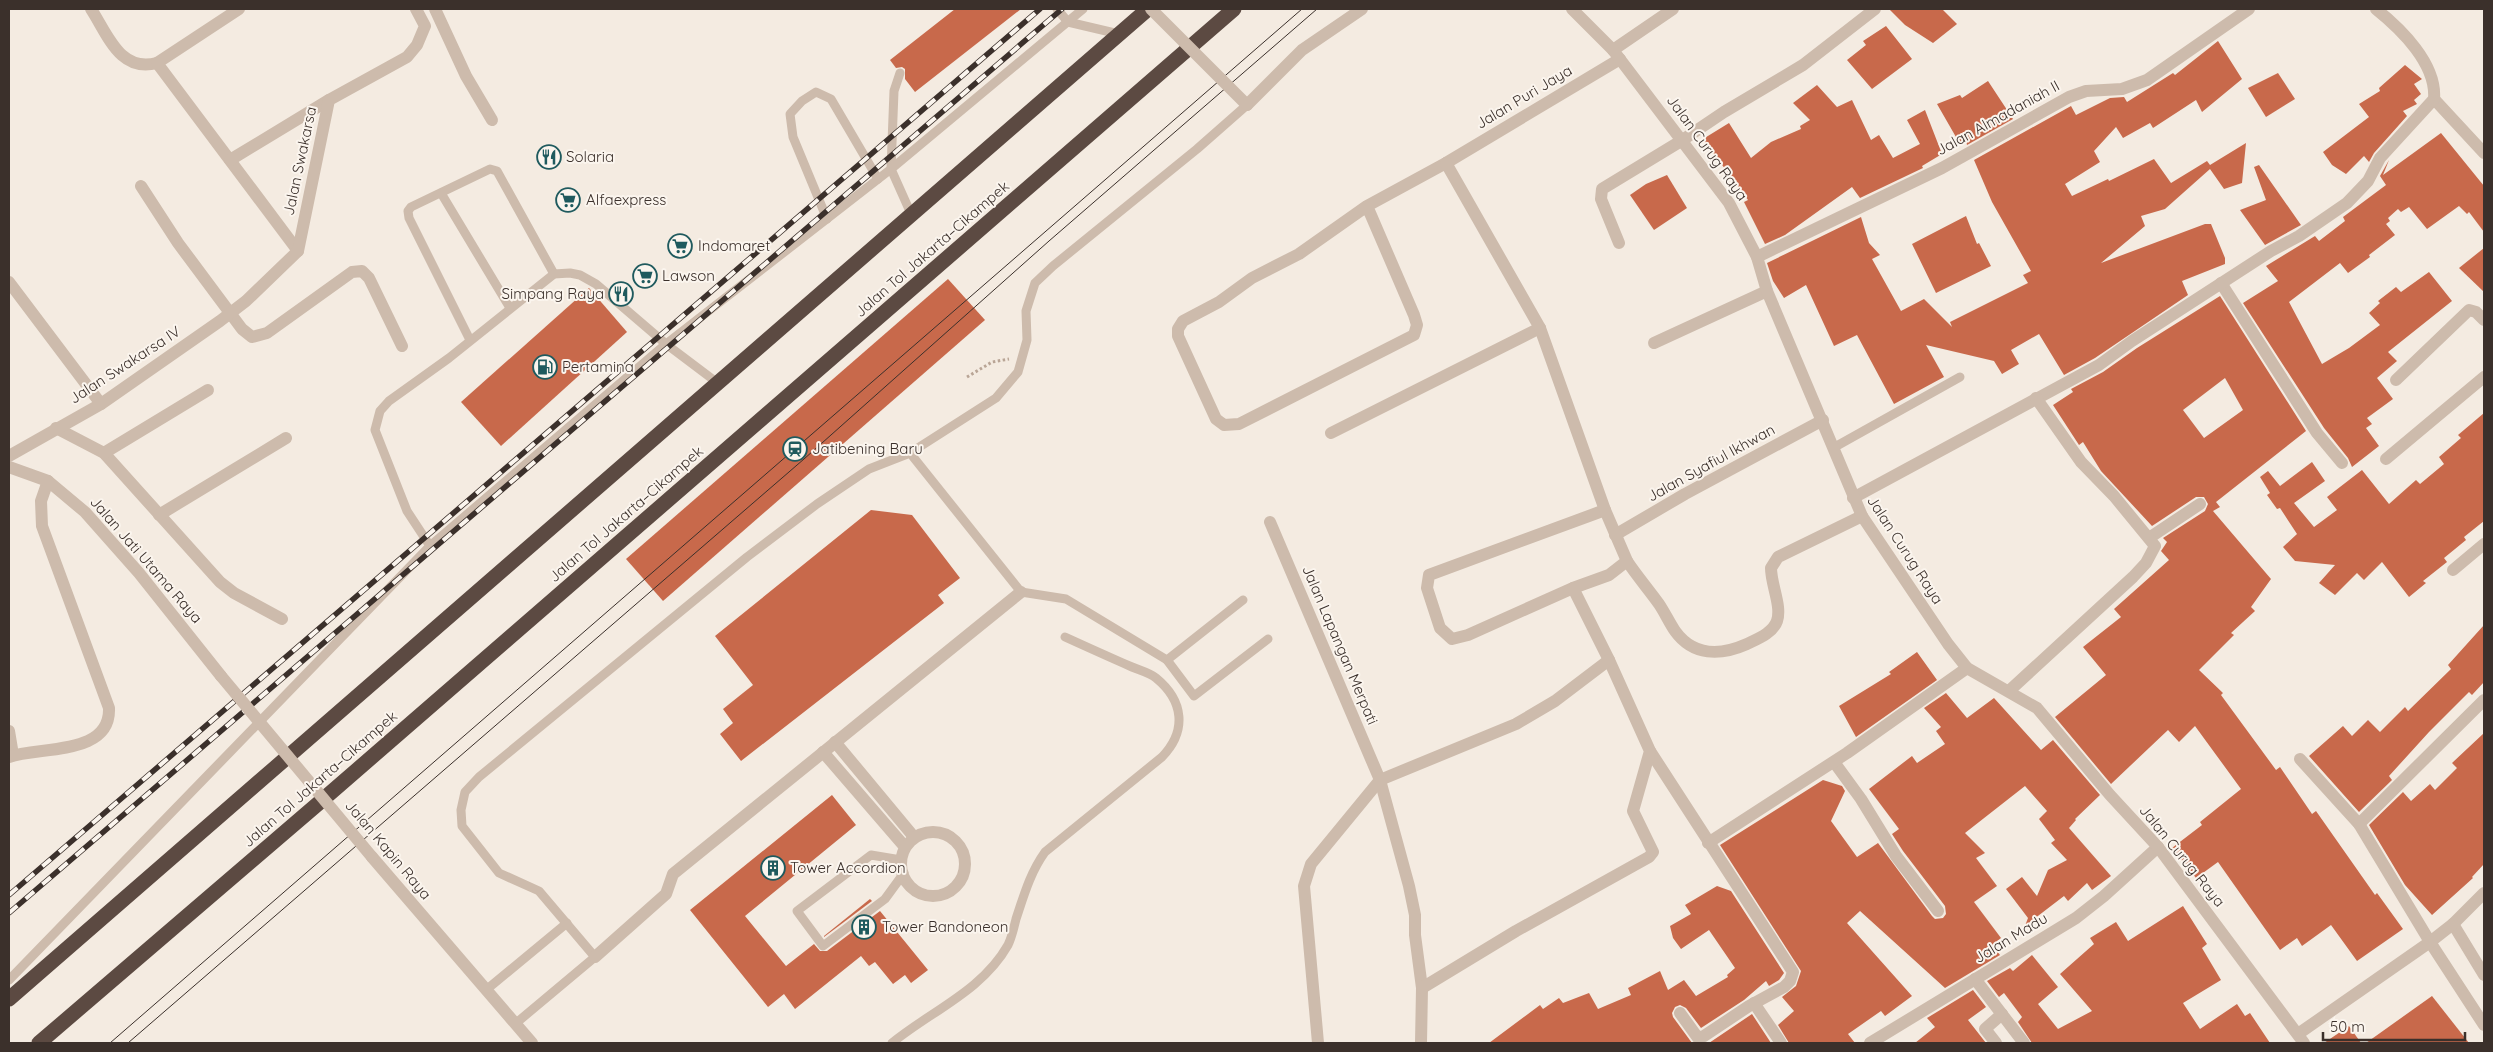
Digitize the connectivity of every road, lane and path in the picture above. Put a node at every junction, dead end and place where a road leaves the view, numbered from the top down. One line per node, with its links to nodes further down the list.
1 (91, 9): 18 (street)
2 (239, 9): 18 (street)
3 (416, 9): 21 (street, Jalan Swakarsa)
4 (435, 9): 23 (street)
5 (1057, 9): 15 (lane)
6 (1083, 9): 15 (lane)
7 (1149, 9): 16 (highway); 22 (street, bridge)
8 (1234, 9): 127 (highway, Jalan Tol Jakarta–Cikampek)
9 (1362, 9): 22 (street)
10 (1572, 9): 17 (street, Jalan Curug Raya)
11 (1673, 9): 17 (street, Jalan Puri Jaya)
12 (1875, 9): 24 (street)
13 (2249, 9): 37 (street, Jalan Almadaniah II)
14 (2376, 9): 20 (street)
15 (1068, 22): 16 (lane); 28 (lane)
16 (1119, 34): 33 (highway)
17 (1616, 54): 24 (street, Jalan Curug Raya); 27 (street, Jalan Puri Jaya)
18 (157, 63): 26 (street)
19 (900, 73): 28 (lane)
20 (2434, 99): 25 (street); 40 (street)
21 (329, 100): 26 (street); 36 (street, Jalan Swakarsa)
22 (1247, 105): 50 (lane)
23 (492, 120)
24 (1681, 141): 35 (street); 37 (street, Jalan Curug Raya)
25 (2484, 153)
26 (230, 160): 36 (street)
27 (1446, 164): 32 (street, Jalan Puri Jaya); 45 (street)
28 (892, 169): 29 (lane); 33 (lane)
29 (878, 179): 34 (lane); 34 (lane)
30 (141, 186): 43 (street)
31 (441, 192): 38 (lane); 42 (lane); 46 (lane)
32 (1367, 206): 32 (street, Jalan Puri Jaya)
33 (912, 216): 55 (highway)
34 (827, 219): 48 (lane)
35 (1619, 243)
36 (298, 251): 43 (street)
37 (1757, 257): 41 (street, Jalan Curug Raya)
38 (554, 274): 42 (lane); 48 (lane)
39 (9, 282): 58 (street)
40 (2221, 283): 57 (street); 68 (street)
41 (1767, 291): 47 (street); 59 (street, Jalan Curug Raya)
42 (510, 308): 46 (lane)
43 (231, 314): 49 (street); 58 (street, Jalan Swakarsa IV)
44 (2484, 320): 54 (street)
45 (1540, 328): 61 (street); 73 (street)
46 (470, 340): 80 (lane)
47 (1654, 343)
48 (666, 344): 55 (lane); 80 (lane)
49 (402, 346)
50 (1022, 358): 51 (path); 65 (lane)
51 (966, 377)
52 (1960, 377): 63 (lane)
53 (2484, 377): 66 (street)
54 (2396, 380)
55 (719, 384): 120 (highway)
56 (208, 390): 64 (street)
57 (2036, 398): 71 (street); 78 (street)
58 (101, 404): 60 (street, Jalan Swakarsa IV)
59 (1823, 420): 63 (street, Jalan Curug Raya); 77 (street, Jalan Syafiul Ikhwan)
60 (56, 428): 64 (street); 67 (street, Jalan Swakarsa IV)
61 (1331, 433)
62 (286, 438): 74 (street)
63 (1833, 448): 71 (street, Jalan Curug Raya)
64 (104, 453): 74 (street)
65 (910, 453): 84 (lane); 111 (lane)
66 (2391, 455)
67 (9, 456)
68 (2342, 463)
69 (9, 467): 70 (street, Jalan Jati Utama Raya)
70 (48, 481): 92 (street, Jalan Jati Utama Raya); 99 (street)
71 (1852, 498): 75 (street, Jalan Curug Raya)
72 (2200, 504): 78 (street)
73 (1605, 510): 77 (street); 83 (street)
74 (159, 515): 86 (street)
75 (1862, 516): 81 (street); 91 (street, Jalan Curug Raya)
76 (1270, 522): 102 (street, Jalan Lapangan Merpati)
77 (1615, 535): 81 (street)
78 (2149, 538): 93 (street)
79 (2484, 544): 82 (street)
80 (430, 546): 117 (lane)
81 (1627, 561): 83 (street)
82 (2453, 570)
83 (1573, 588): 90 (street)
84 (1020, 592): 89 (lane); 96 (street)
85 (1243, 600): 89 (lane)
86 (282, 619)
87 (1065, 637): 129 (lane)
88 (1268, 639): 89 (lane)
89 (1167, 660)
90 (1609, 660): 97 (street); 102 (street)
91 (1967, 668): 93 (street, Jalan Curug Raya); 101 (street)
92 (221, 676): 119 (street, Jalan Kapin Raya, bridge)
93 (2010, 691): 107 (street, Jalan Curug Raya)
94 (2484, 700): 103 (street)
95 (9, 731): 99 (street)
96 (835, 742): 98 (street); 104 (street)
97 (1650, 751): 105 (street); 118 (street)
98 (823, 752): 106 (street); 114 (street)
99 (11, 756)
100 (2300, 759): 103 (street)
101 (1834, 762): 105 (street); 110 (street)
102 (1380, 780): 118 (street, Jalan Lapangan Merpati); 130 (street)
103 (2360, 824): 113 (street)
104 (914, 838): 106 (street); 108 (street)
105 (1708, 843): 121 (street)
106 (905, 847): 108 (street)
107 (2158, 847): 116 (street, Jalan Madu); 126 (street, Jalan Curug Raya)
108 (902, 867): 108 (lane)
109 (2484, 893): 112 (street)
110 (1938, 911)
111 (566, 924): 114 (lane); 119 (lane)
112 (2454, 924): 113 (street); 115 (street)
113 (2430, 942): 125 (street); 126 (street)
114 (595, 957): 124 (lane)
115 (2484, 976)
116 (1975, 979): 123 (street); 133 (street, Jalan Madu)
117 (9, 980)
118 (1422, 988): 131 (street, Jalan Lapangan Merpati)
119 (486, 990): 124 (street, Jalan Kapin Raya)
120 (9, 999)
121 (1754, 1003): 122 (street); 132 (street)
122 (1680, 1013)
123 (2002, 1014): 134 (street); 135 (street)
124 (515, 1024): 128 (street, Jalan Kapin Raya)
125 (2484, 1025)
126 (2301, 1039)
127 (39, 1043)
128 (532, 1043)
129 (892, 1043)
130 (1318, 1043)
131 (1421, 1043)
132 (1781, 1043)
133 (1870, 1043)
134 (1996, 1043)
135 (2024, 1043)

